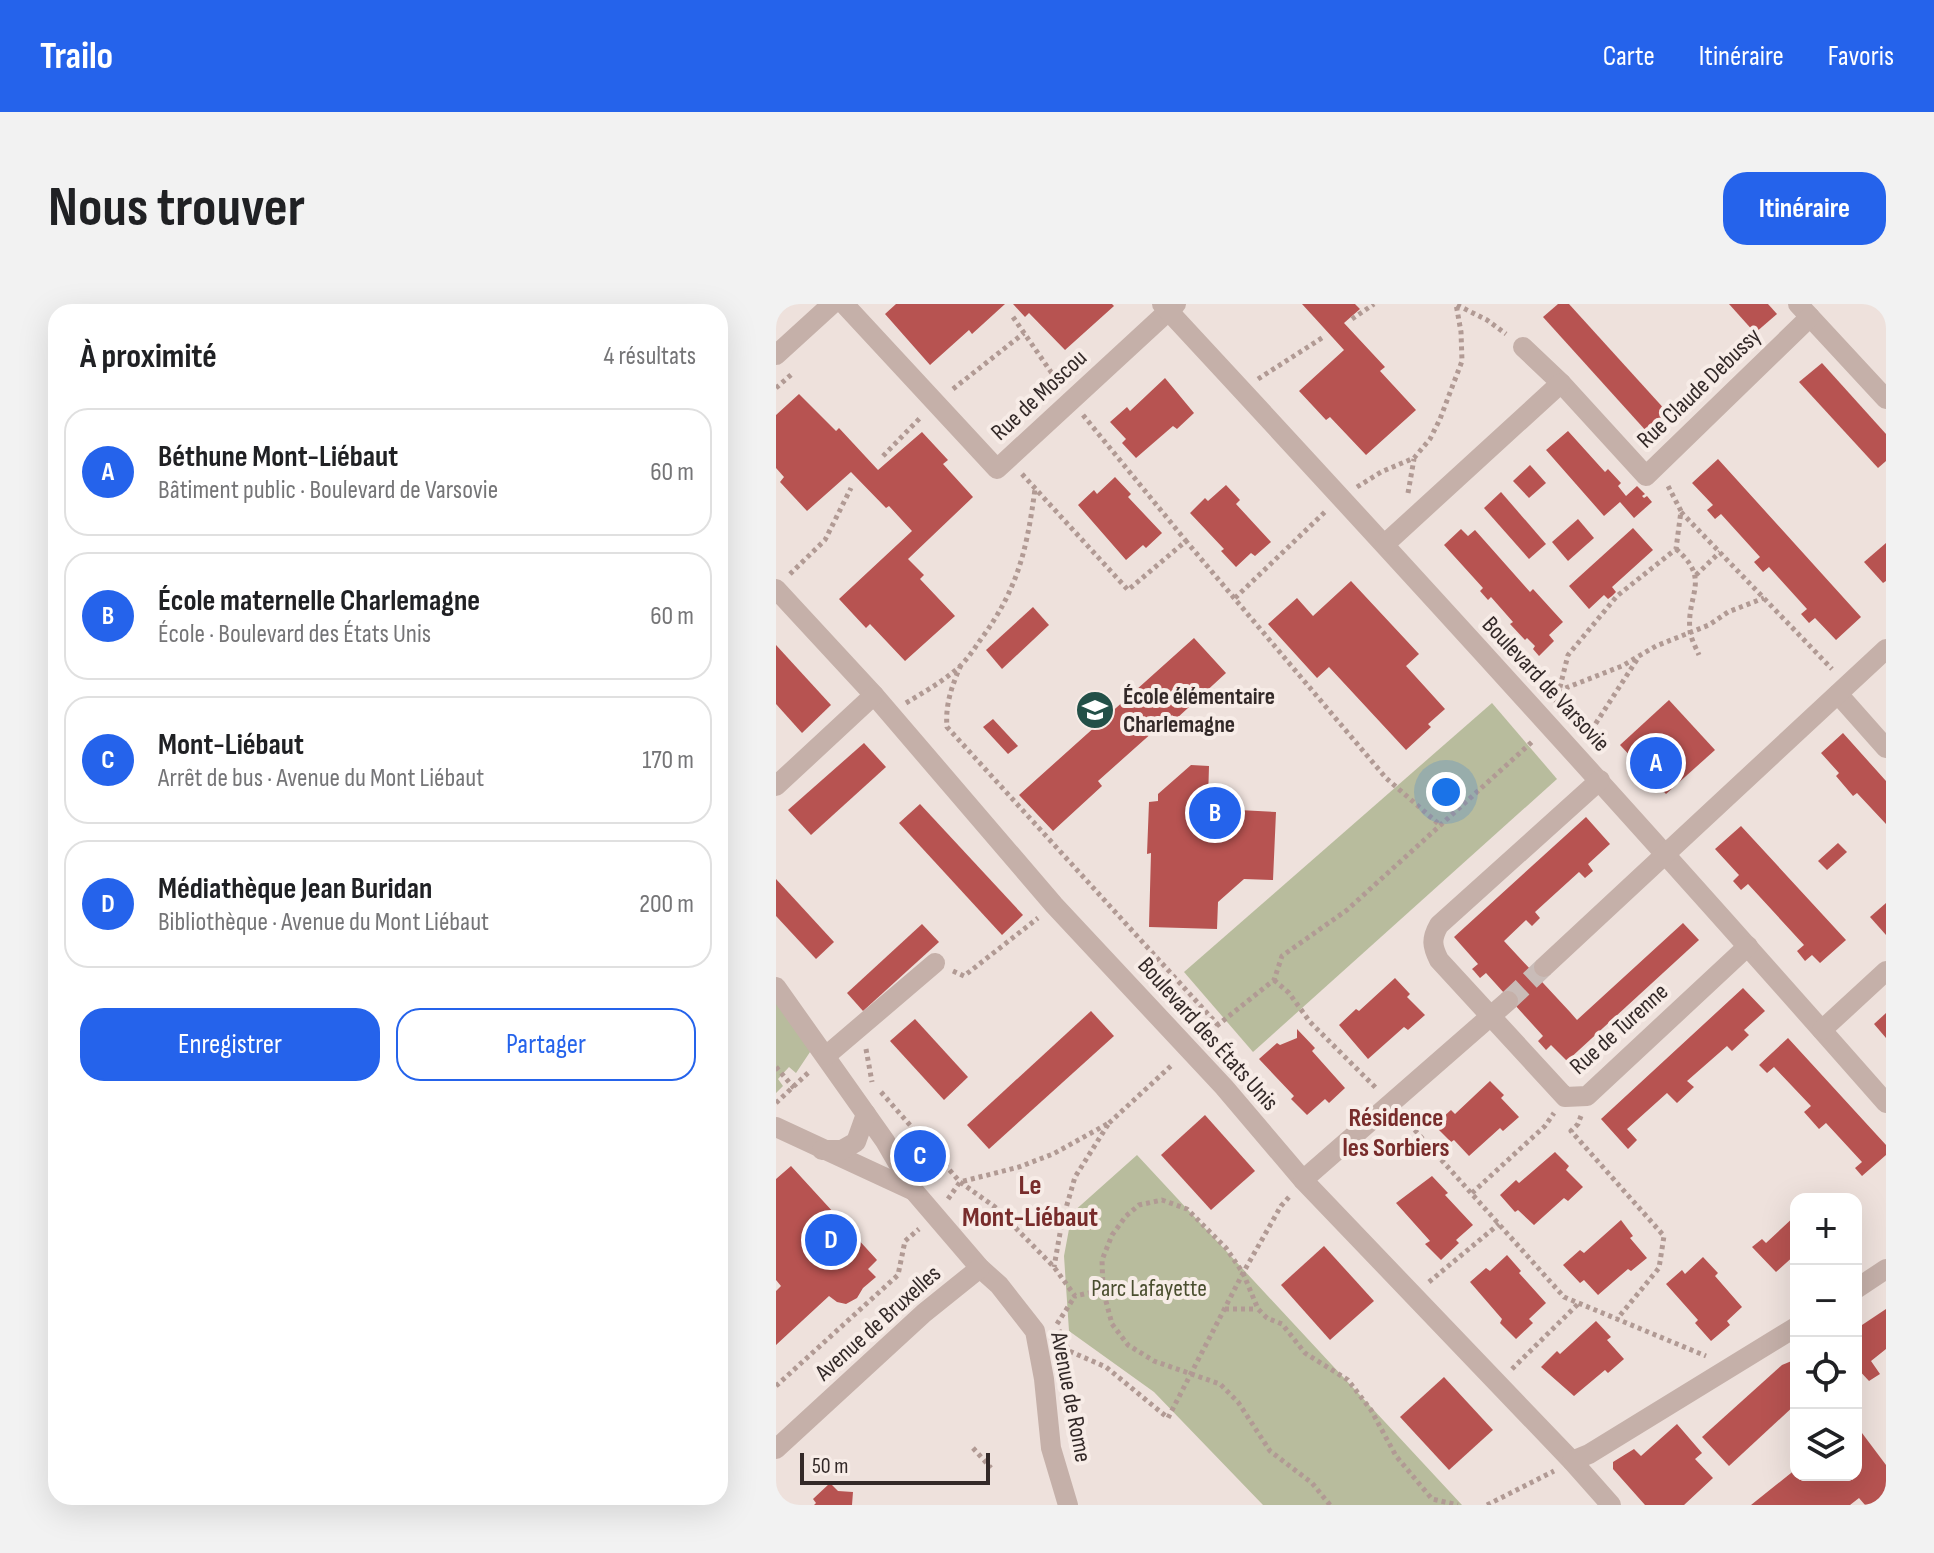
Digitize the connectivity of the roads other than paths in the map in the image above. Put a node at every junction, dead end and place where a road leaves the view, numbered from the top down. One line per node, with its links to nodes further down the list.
1 (832, 304): 6 (street)
2 (844, 304): 3 (street, Rue de Moscou)
3 (1169, 306): 9 (street, Boulevard de Varsovie)
4 (1804, 311): 7 (street, Rue Claude Debussy); 8 (street)
5 (1523, 347): 7 (street, Rue Claude Debussy)
6 (776, 355)
7 (1561, 383): 9 (street)
8 (1886, 399)
9 (1385, 544): 15 (street, Boulevard de Varsovie)
10 (781, 583): 13 (street, Boulevard des États Unis)
11 (1886, 649): 12 (street)
12 (1843, 689): 14 (street); 17 (street)
13 (874, 695): 16 (street); 31 (street, Boulevard des États Unis)
14 (1886, 748)
15 (1600, 780): 17 (street, Boulevard de Varsovie); 24 (street, Rue de Turenne)
16 (776, 786)
17 (1666, 853): 18 (street, Boulevard de Varsovie); 20 (street)
18 (1748, 946): 24 (street, Rue de Turenne); 25 (street, Boulevard de Varsovie)
19 (935, 963): 26 (street)
20 (1544, 967)
21 (1886, 971): 25 (street)
22 (776, 987): 26 (street, Avenue de Rome)
23 (1508, 1001): 24 (street)
24 (1491, 1016): 31 (street)
25 (1822, 1030): 27 (street, Boulevard de Varsovie)
26 (827, 1055): 28 (street, Avenue de Rome)
27 (1886, 1103)
28 (866, 1114): 30 (street); 32 (street, Avenue de Rome)
29 (776, 1127): 30 (street)
30 (822, 1150): 32 (street)
31 (1303, 1180): 38 (street, Boulevard des États Unis)
32 (914, 1191): 33 (street, Avenue de Rome)
33 (980, 1268): 37 (street, Avenue de Bruxelles); 39 (street, Avenue de Rome)
34 (1886, 1269): 35 (street)
35 (1862, 1285)
36 (1790, 1331): 38 (street)
37 (776, 1449)
38 (1572, 1461): 40 (street, Boulevard des États Unis)
39 (1068, 1505)
40 (1611, 1505)

